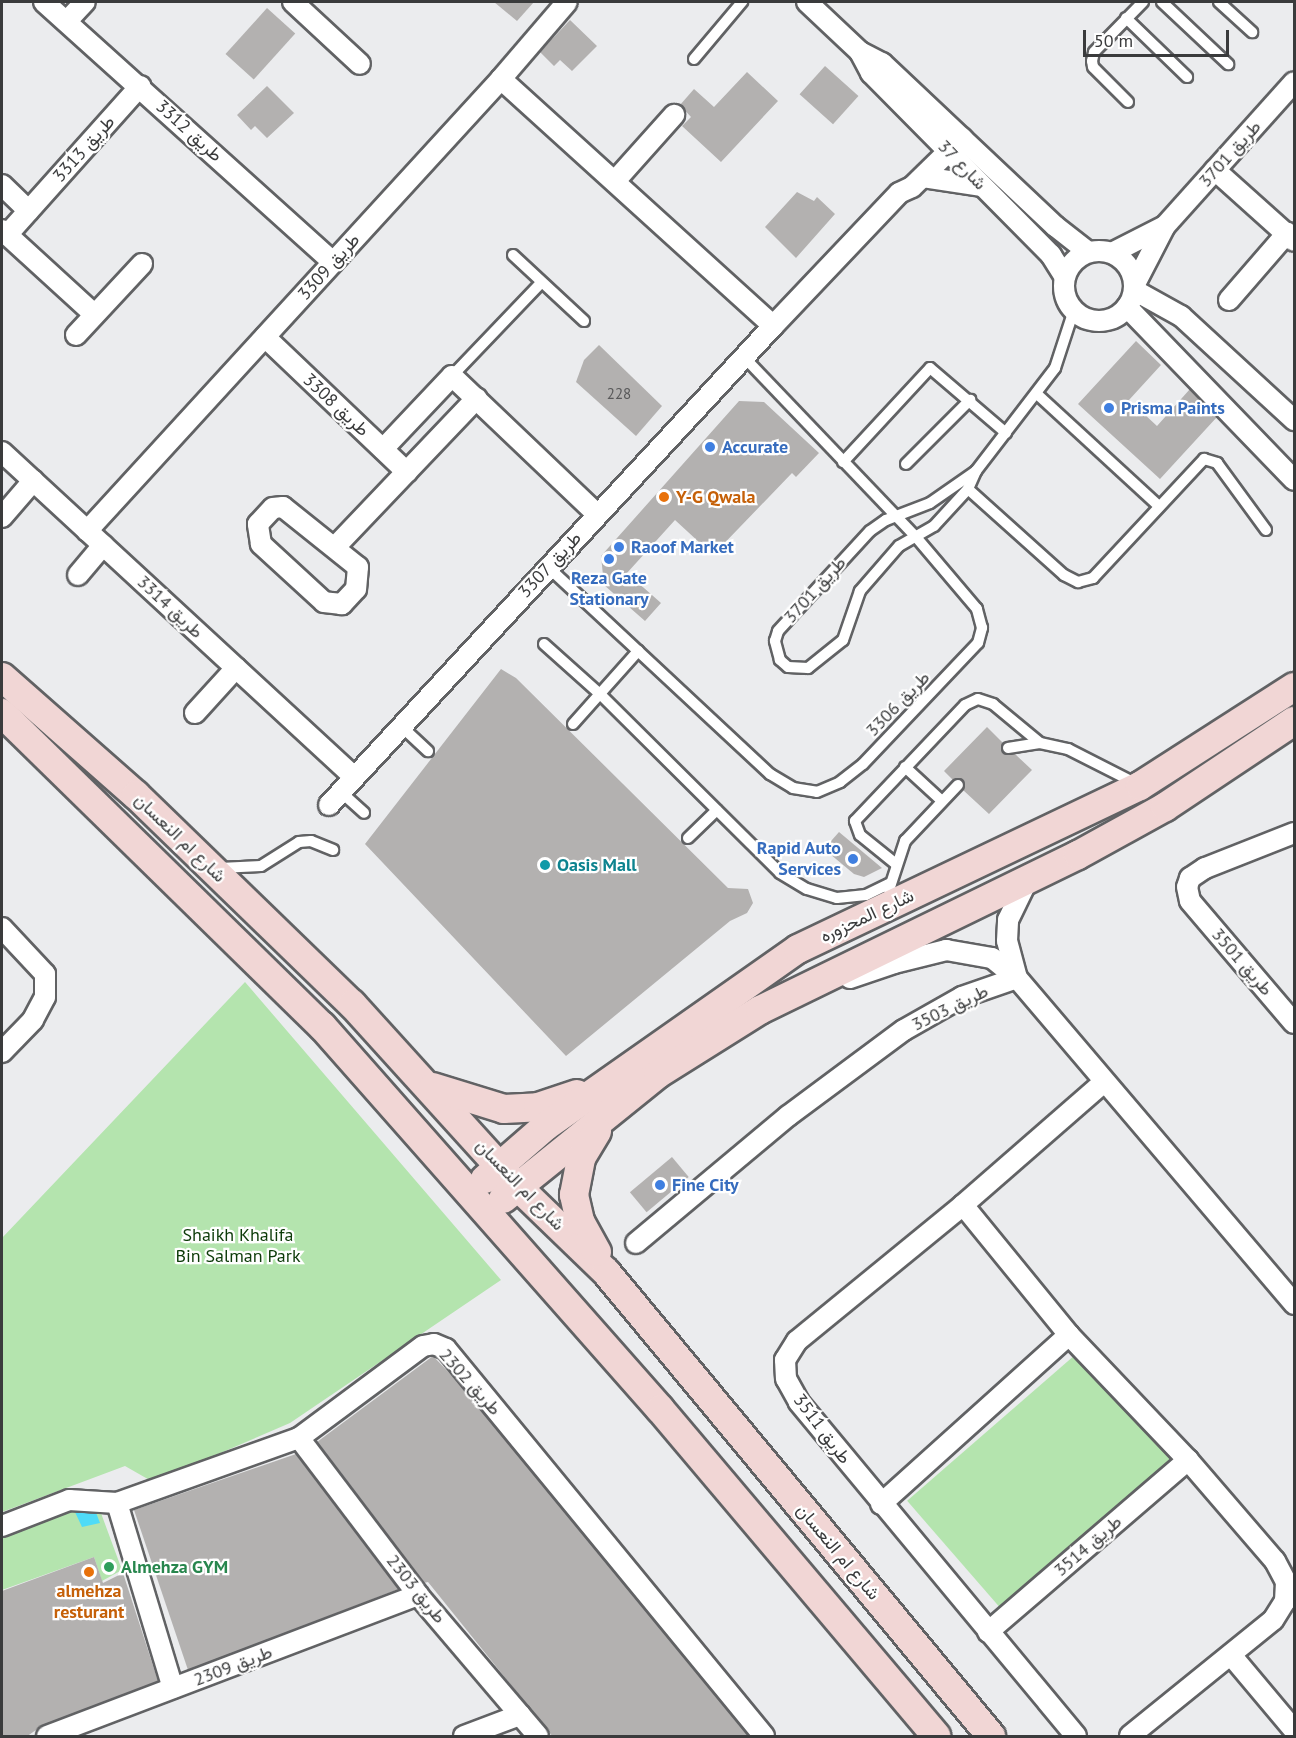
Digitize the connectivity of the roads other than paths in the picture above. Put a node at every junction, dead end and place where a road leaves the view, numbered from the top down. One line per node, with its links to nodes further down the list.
1 (44, 2): 11 (street, طريق 3312)
2 (85, 2): 11 (street)
3 (293, 2): 14 (street)
4 (567, 2): 17 (street, طريق 3309)
5 (742, 2): 13 (lane)
6 (807, 2): 22 (street, شارع 37)
7 (1143, 2): 10 (lane)
8 (1162, 2): 15 (lane)
9 (1219, 2): 12 (lane)
10 (1126, 18): 16 (lane); 20 (lane)
11 (67, 21): 19 (street, طريق 3312)
12 (1252, 32)
13 (694, 59)
14 (360, 64)
15 (1228, 64)
16 (1187, 77)
17 (501, 80): 25 (street); 36 (street, طريق 3309)
18 (1294, 82): 23 (street, طريق 3701)
19 (140, 86): 29 (street, طريق 3313); 36 (street, طريق 3312)
20 (1128, 102)
21 (674, 115): 25 (street)
22 (951, 140): 24 (street, طريق 3307); 27 (street, شارع 37); 28 (street, طريق 3307); 33 (street, شارع 37)
23 (1215, 170): 30 (street, طريق 3701); 32 (street)
24 (923, 177): 27 (street); 28 (street, طريق 3307)
25 (615, 181): 45 (street)
26 (2, 185): 29 (street)
27 (983, 187): 38 (street, شارع 37)
28 (899, 193): 45 (street, طريق 3307)
29 (29, 211): 31 (street, طريق 3313)
30 (1165, 226): 34 (street, طريق 3701); 40 (street, طريق 3701)
31 (4, 232): 43 (street, طريق 3313)
32 (1291, 237): 41 (street)
33 (1088, 252): 34 (street); 38 (street)
34 (1112, 253): 40 (street)
35 (513, 255): 39 (lane)
36 (333, 262): 47 (street, طريق 3309)
37 (142, 264): 43 (street)
38 (1065, 277): 42 (street)
39 (541, 283): 44 (lane); 49 (lane)
40 (1132, 294): 42 (street); 53 (street); 61 (street)
41 (1229, 300)
42 (1074, 309): 50 (lane, طريق 3701)
43 (94, 315): 46 (street)
44 (584, 321)
45 (773, 326): 48 (street, طريق 3307)
46 (76, 334)
47 (265, 337): 55 (street, طريق 3308); 69 (street, طريق 3309)
48 (745, 358): 57 (lane, طريق 3306); 65 (street, طريق 3307)
49 (452, 376): 51 (street); 55 (street)
50 (1037, 394): 54 (lane, طريق 3701); 64 (lane)
51 (477, 398): 60 (street); 65 (street)
52 (970, 400): 54 (lane); 57 (lane); 58 (lane)
53 (1294, 420)
54 (1006, 433): 59 (lane, طريق 3701)
55 (383, 449): 60 (street, طريق 3308)
56 (2, 452): 62 (street, طريق 3314)
57 (843, 462): 67 (lane, طريق 3306)
58 (906, 464)
59 (976, 471): 63 (lane, طريق 3701); 67 (lane, طريق 3701)
60 (407, 472): 72 (street)
61 (1294, 480)
62 (33, 481): 66 (street); 69 (street, طريق 3314)
63 (968, 489): 64 (lane); 70 (lane, طريق 3701)
64 (1159, 506): 68 (lane)
65 (597, 514): 73 (street, طريق 3307)
66 (2, 517)
67 (896, 517): 70 (lane, طريق 3306); 70 (lane, طريق 3701)
68 (1266, 530)
69 (87, 531): 71 (street, طريق 3314)
70 (916, 537): 76 (lane, طريق 3306)
71 (103, 545): 74 (street); 77 (street, طريق 3314)
72 (336, 546): 72 (street)
73 (548, 567): 76 (lane, طريق 3306); 85 (street, طريق 3307)
74 (78, 575)
75 (544, 644): 80 (lane)
76 (638, 651): 80 (lane)
77 (236, 668): 82 (street); 92 (street, طريق 3314)
78 (2, 677): 103 (main road, شارع ام النعسان)
79 (1294, 687): 94 (main road, شارع المحزوره)
80 (600, 694): 84 (lane); 97 (lane)
81 (2, 713): 118 (main road, شارع ام النعسان)
82 (195, 713)
83 (1294, 721): 88 (main road, شارع المحزوره)
84 (573, 724)
85 (401, 726): 90 (lane); 92 (street, طريق 3307)
86 (1294, 740): 88 (main road)
87 (1040, 743): 89 (lane); 91 (lane); 94 (lane)
88 (1258, 745): 104 (main road, شارع المحزوره)
89 (1008, 748)
90 (428, 751)
91 (905, 767): 96 (lane); 102 (lane)
92 (354, 777): 95 (street, طريق 3307)
93 (958, 785): 96 (lane)
94 (1140, 786): 105 (main road, شارع المحزوره)
95 (335, 799): 98 (lane)
96 (942, 801): 102 (lane)
97 (717, 810): 100 (lane); 105 (lane)
98 (364, 813)
99 (1294, 833): 111 (street, طريق 3501)
100 (688, 838)
101 (333, 850): 103 (lane)
102 (896, 864): 105 (lane)
103 (211, 867): 115 (main road, شارع ام النعسان)
104 (1027, 881): 108 (street); 109 (main road, شارع المحزوره)
105 (888, 894): 113 (main road, شارع المحزوره)
106 (2, 928): 112 (street)
107 (967, 952): 108 (street); 109 (street); 110 (street)
108 (1017, 978): 110 (street, طريق 3503); 114 (street)
109 (801, 988): 116 (main road, شارع المحزوره)
110 (963, 997): 120 (street, طريق 3503)
111 (1294, 1023)
112 (2, 1052)
113 (612, 1080): 115 (main road); 117 (main road, شارع المحزوره)
114 (1104, 1082): 119 (street, طريق 3511); 122 (street)
115 (429, 1085): 117 (main road, شارع ام النعسان)
116 (604, 1119): 117 (main road, شارع المحزوره); 121 (main road)
117 (509, 1176): 118 (main road, شارع المحزوره); 121 (main road, شارع ام النعسان)
118 (479, 1202): 140 (main road, شارع ام النعسان)
119 (963, 1205): 123 (street); 127 (street, طريق 3511)
120 (636, 1243)
121 (606, 1272): 141 (main road, شارع ام النعسان)
122 (1294, 1304)
123 (1069, 1335): 125 (street); 127 (street)
124 (298, 1438): 126 (street, طريق 2302); 129 (street, طريق 2303); 139 (street, طريق 2302)
125 (1188, 1460): 130 (street); 131 (street, طريق 3514)
126 (117, 1503): 128 (street, طريق 2302); 133 (street)
127 (881, 1504): 131 (street, طريق 3511)
128 (2, 1526)
129 (418, 1595): 133 (street, طريق 2309); 134 (street, طريق 2303)
130 (1290, 1603): 132 (street)
131 (988, 1632): 142 (street, طريق 3511)
132 (1231, 1655): 135 (street); 143 (street)
133 (173, 1688): 136 (street, طريق 2309)
134 (520, 1715): 137 (street); 138 (street, طريق 2303)
135 (1294, 1730)
136 (47, 1737)
137 (464, 1737)
138 (538, 1737)
139 (764, 1737)
140 (936, 1737)
141 (991, 1737)
142 (1076, 1737)
143 (1130, 1737)

